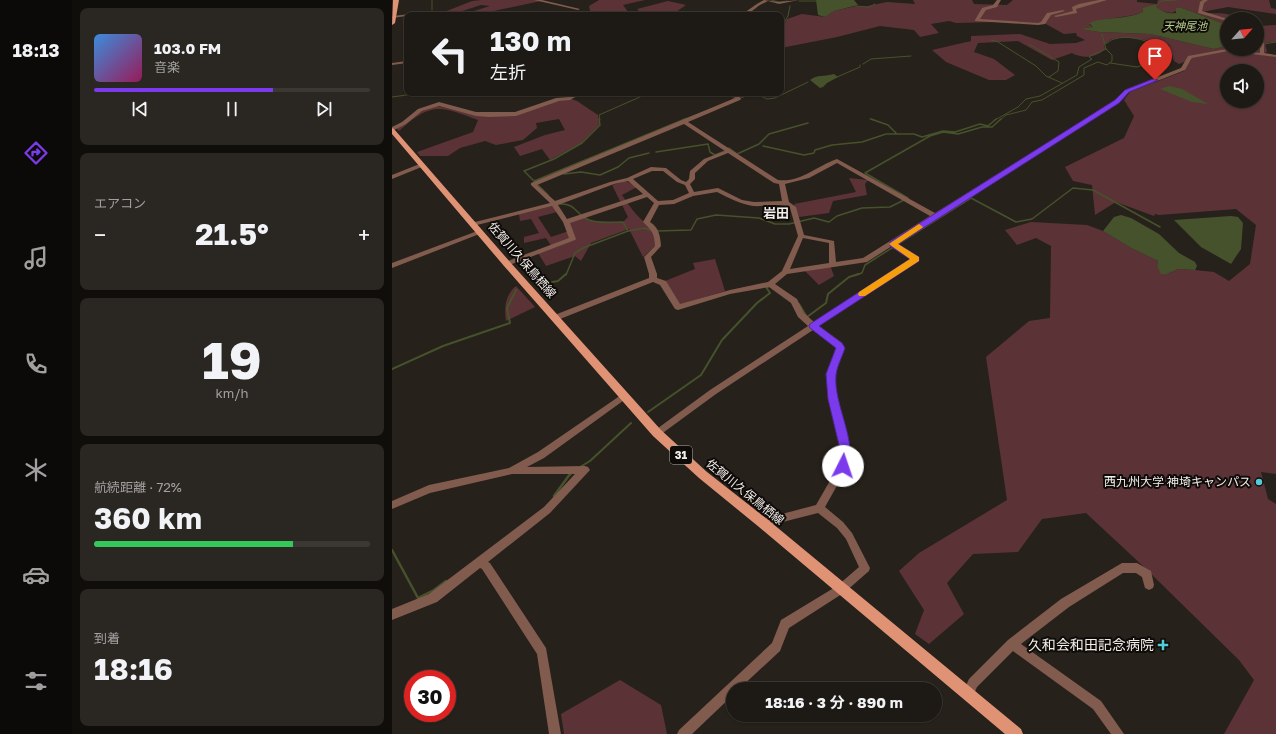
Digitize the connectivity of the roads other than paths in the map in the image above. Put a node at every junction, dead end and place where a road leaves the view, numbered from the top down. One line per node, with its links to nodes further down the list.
1 (396, 0): 14 (main road)
2 (536, 0): 8 (street)
3 (767, 0): 4 (street); 10 (street)
4 (797, 0)
5 (999, 0): 12 (street)
6 (1105, 0): 12 (street)
7 (1206, 0): 13 (street)
8 (578, 9)
9 (1062, 11): 12 (street)
10 (749, 12)
11 (404, 16): 14 (street)
12 (1047, 17)
13 (1220, 18)
14 (393, 20)
15 (1220, 51): 35 (street)
16 (1264, 53): 17 (street)
17 (1276, 56)
18 (404, 62): 19 (street)
19 (392, 64)
20 (569, 96): 23 (street)
21 (736, 96): 22 (street)
22 (685, 122): 24 (street); 32 (street)
23 (392, 130): 25 (main road, 佐賀川久保鳥栖線 / 31)
24 (729, 151): 28 (street); 29 (street)
25 (422, 165): 26 (street); 37 (main road, 佐賀川久保鳥栖線 / 31)
26 (392, 177)
27 (629, 179): 28 (street); 30 (street); 32 (street)
28 (687, 184): 31 (street)
29 (782, 184): 34 (street); 35 (street)
30 (648, 194): 33 (street); 36 (street)
31 (692, 194): 33 (street); 34 (street)
32 (552, 203): 36 (street); 37 (street)
33 (657, 203): 44 (street)
34 (786, 203): 38 (street)
35 (935, 216): 39 (street)
36 (566, 222): 40 (street)
37 (476, 228): 40 (main road, 佐賀川久保鳥栖線 / 31); 42 (street)
38 (801, 236): 41 (street); 43 (street)
39 (895, 246): 41 (street); 47 (street)
40 (507, 264): 46 (main road, 佐賀川久保鳥栖線 / 31)
41 (833, 264): 43 (street)
42 (392, 266)
43 (785, 272): 45 (street)
44 (653, 279): 45 (street); 46 (street)
45 (772, 285): 47 (street)
46 (555, 318): 48 (main road, 佐賀川久保鳥栖線 / 31)
47 (813, 326): 49 (street); 52 (street)
48 (624, 396): 49 (main road, 佐賀川久保鳥栖線 / 31); 50 (street)
49 (657, 433): 53 (main road, 佐賀川久保鳥栖線 / 31)
50 (511, 471): 51 (street); 54 (street)
51 (392, 505)
52 (819, 508): 53 (street); 56 (street)
53 (763, 523): 56 (main road, 佐賀川久保鳥栖線 / 31)
54 (479, 563): 57 (street); 60 (street)
55 (1149, 585): 58 (street)
56 (841, 589): 59 (main road, 佐賀川久保鳥栖線 / 31); 61 (street)
57 (392, 616)
58 (1012, 644): 59 (street); 63 (street)
59 (968, 694): 62 (main road, 佐賀川久保鳥栖線 / 31)
60 (555, 734)
61 (683, 734)
62 (1016, 734)
63 (1118, 734)

